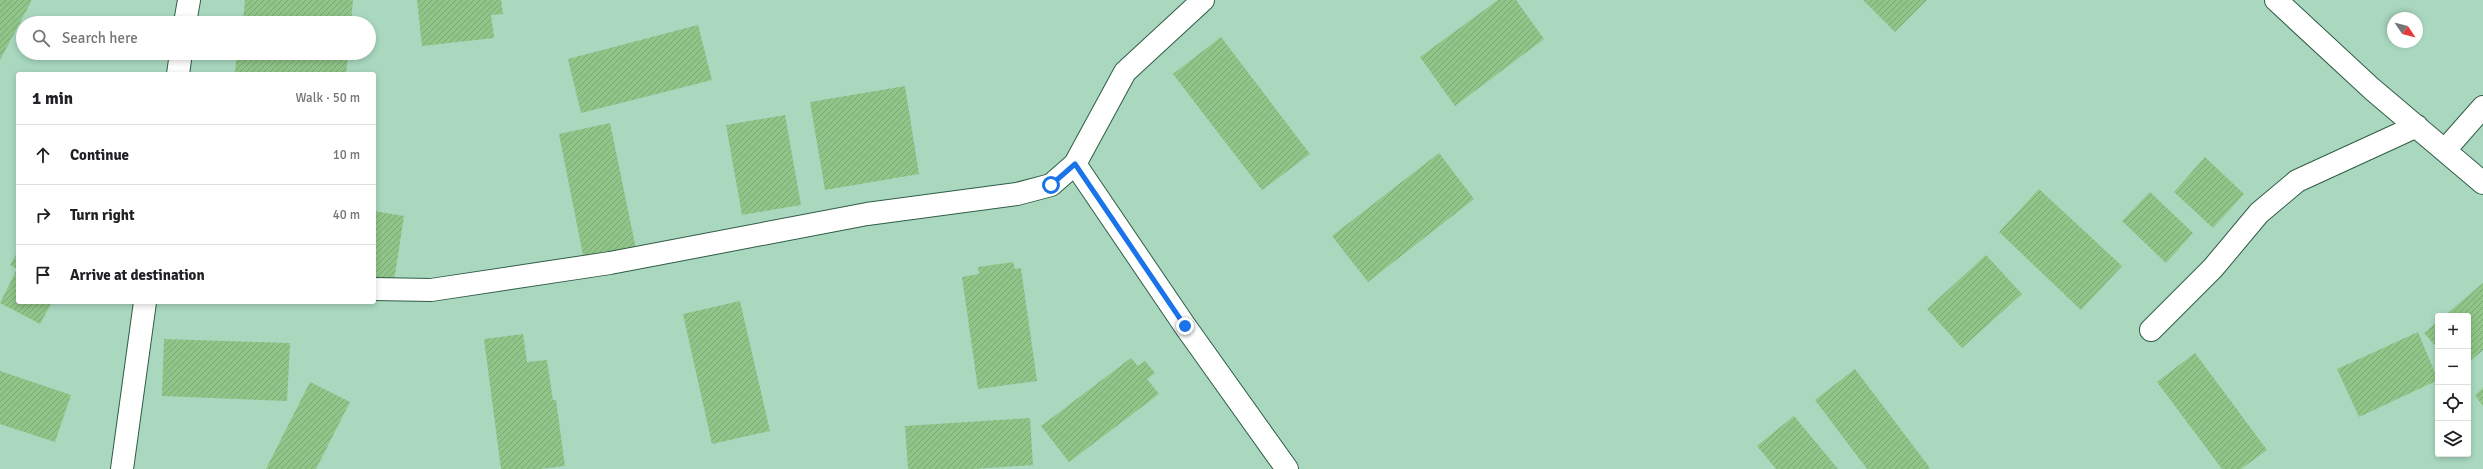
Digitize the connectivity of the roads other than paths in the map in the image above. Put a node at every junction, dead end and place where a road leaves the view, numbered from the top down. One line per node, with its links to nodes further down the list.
1 (189, 0): 4 (street)
2 (1203, 0): 10 (street)
3 (2276, 0): 8 (street)
4 (186, 16)
5 (180, 60): 6 (street)
6 (178, 72)
7 (2483, 106): 9 (street)
8 (2416, 126): 9 (street); 14 (street)
9 (2445, 150): 11 (street)
10 (1075, 164): 12 (street); 16 (street)
11 (2483, 182)
12 (376, 289)
13 (145, 304): 15 (street)
14 (2151, 330)
15 (122, 469)
16 (1287, 469)

